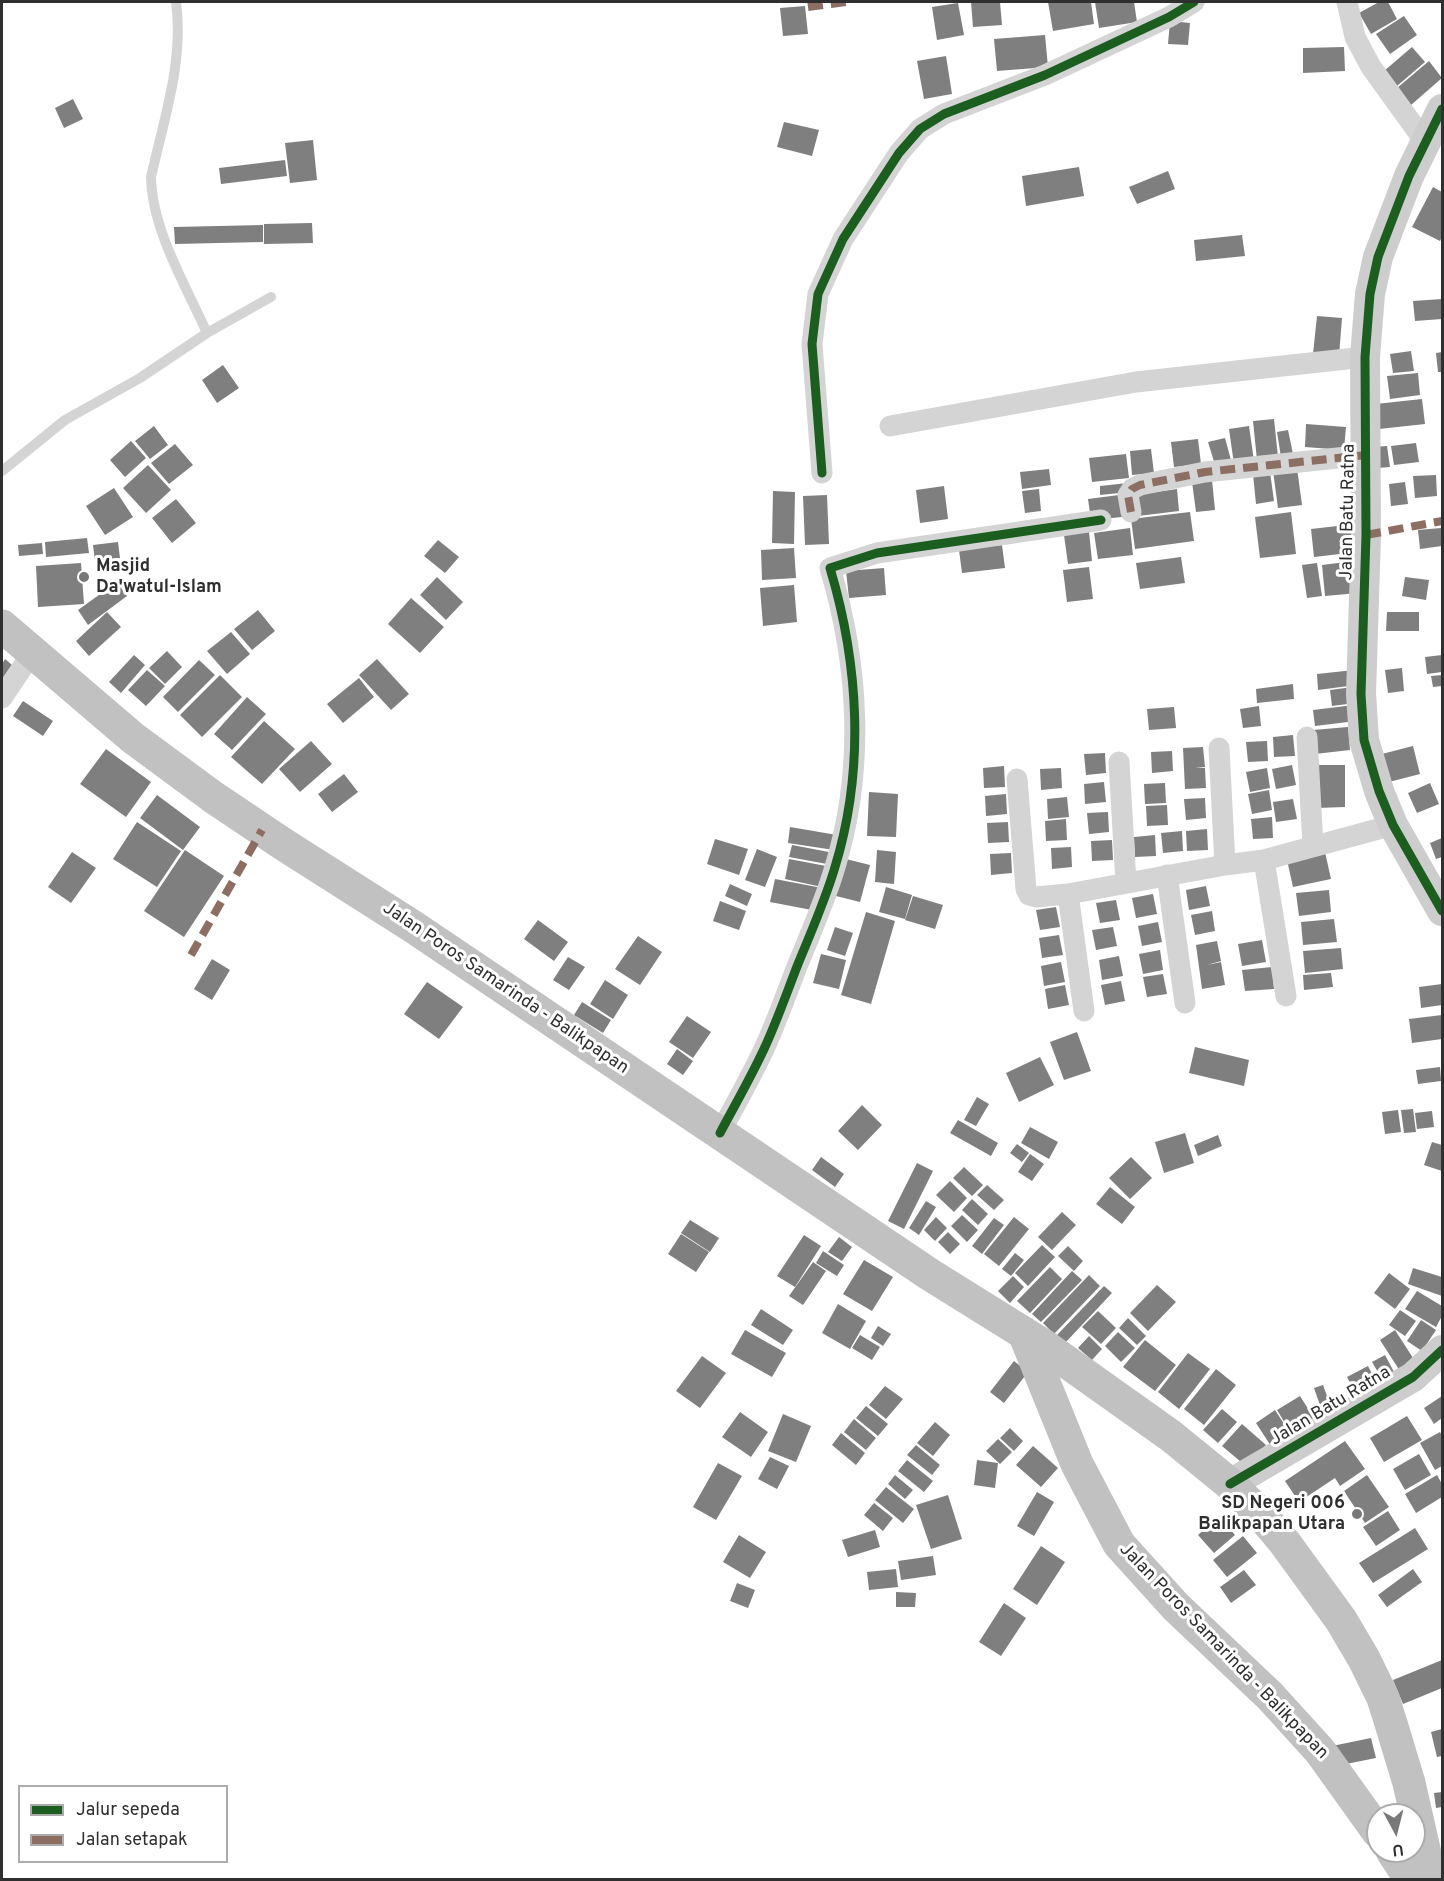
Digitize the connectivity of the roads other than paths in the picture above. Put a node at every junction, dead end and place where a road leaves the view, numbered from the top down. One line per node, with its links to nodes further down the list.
1 (176, 2): 7 (lane)
2 (1194, 2): 12 (street)
3 (1347, 2): 5 (street)
4 (1443, 110): 5 (street, Jalan Batu Ratna)
5 (1426, 143): 8 (street, Jalan Batu Ratna)
6 (271, 297): 7 (lane)
7 (207, 333): 11 (lane)
8 (1365, 357): 9 (street); 10 (street, Jalan Batu Ratna)
9 (890, 426)
10 (1365, 455): 13 (street); 22 (street, Jalan Batu Ratna)
11 (2, 471)
12 (822, 473)
13 (1131, 512)
14 (1101, 520): 33 (street)
15 (2, 626): 16 (highway, Jalan Poros Samarinda - Balikpapan)
16 (32, 653): 17 (street); 33 (highway, Jalan Poros Samarinda - Balikpapan)
17 (2, 698)
18 (1307, 737): 23 (street)
19 (1218, 748): 25 (street)
20 (1119, 762): 27 (street)
21 (1017, 779): 28 (street)
22 (1393, 825): 23 (street); 29 (street, Jalan Batu Ratna)
23 (1313, 846): 24 (street)
24 (1264, 860): 25 (street); 30 (street)
25 (1225, 864): 26 (street)
26 (1167, 875): 27 (street); 31 (street)
27 (1126, 883): 28 (street)
28 (1068, 894): 32 (street)
29 (1443, 911)
30 (1286, 996)
31 (1185, 1003)
32 (1084, 1011)
33 (720, 1133): 34 (highway, Jalan Poros Samarinda - Balikpapan)
34 (1024, 1333): 36 (highway, Jalan Poros Samarinda - Balikpapan); 37 (highway, Jalan Poros Samarinda - Balikpapan)
35 (1443, 1350): 36 (street, Jalan Batu Ratna)
36 (1230, 1484): 40 (highway, Jalan Poros Samarinda - Balikpapan)
37 (1366, 1815)
38 (1400, 1863): 39 (highway)
39 (1412, 1880)
40 (1431, 1880)

